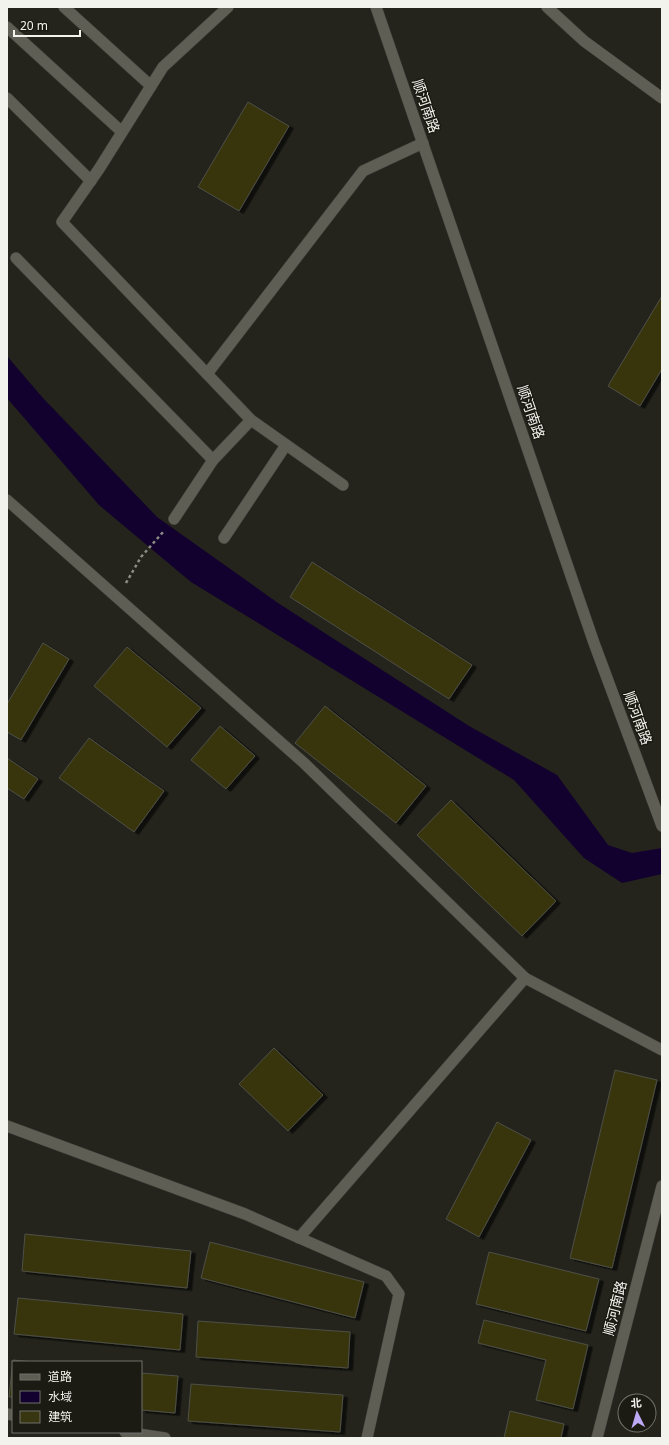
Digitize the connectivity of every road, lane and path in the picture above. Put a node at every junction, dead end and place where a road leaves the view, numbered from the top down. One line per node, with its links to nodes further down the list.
1 (64, 7): 6 (street)
2 (228, 7): 6 (street)
3 (376, 7): 10 (street, 顺河南路)
4 (546, 7): 8 (street)
5 (7, 27): 9 (street)
6 (151, 86): 9 (street)
7 (7, 98): 11 (street)
8 (662, 98)
9 (122, 132): 11 (street)
10 (423, 143): 13 (street); 22 (street, 顺河南路)
11 (91, 181): 13 (street)
12 (16, 258): 16 (street)
13 (207, 374): 14 (street)
14 (251, 420): 15 (street); 16 (street)
15 (286, 445): 17 (street); 20 (street)
16 (213, 460): 19 (street)
17 (343, 486)
18 (7, 501): 21 (street)
19 (174, 519): 21 (path)
20 (224, 538)
21 (117, 597): 24 (street)
22 (658, 805): 23 (street, 顺河南路)
23 (661, 824)
24 (525, 978): 25 (street); 28 (street)
25 (662, 1050)
26 (7, 1126): 28 (street)
27 (662, 1186): 32 (street, 顺河南路)
28 (299, 1238): 31 (street)
29 (132, 1433): 30 (street)
30 (165, 1438)
31 (367, 1438)
32 (597, 1438)

